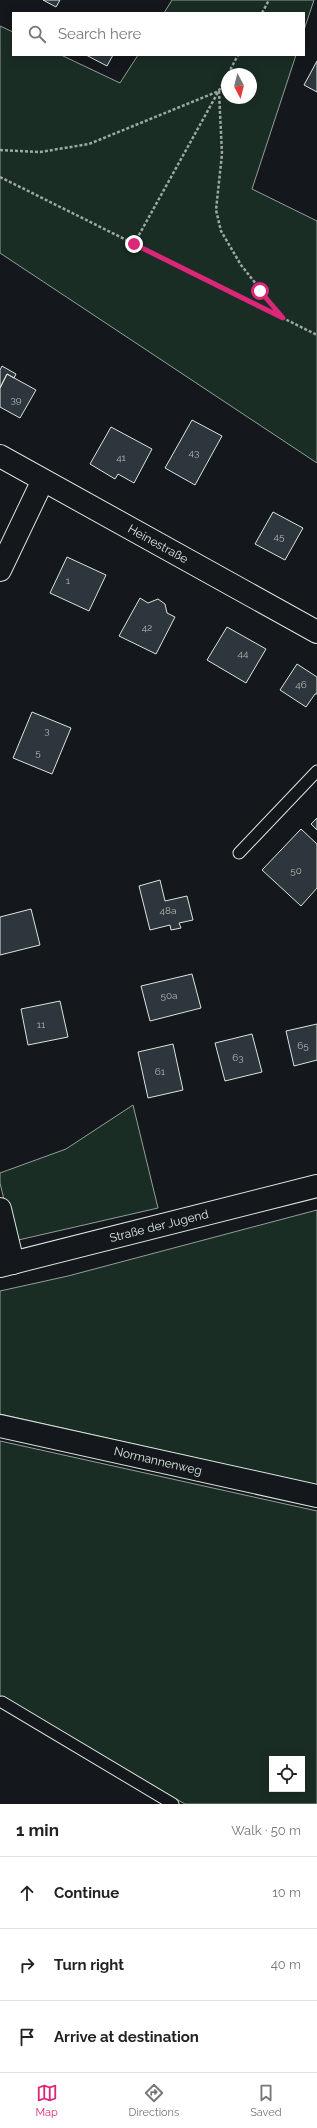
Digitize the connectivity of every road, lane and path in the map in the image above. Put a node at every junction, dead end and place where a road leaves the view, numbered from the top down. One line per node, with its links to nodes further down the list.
1 (269, 0): 2 (path)
2 (263, 12)
3 (237, 56): 4 (path)
4 (231, 68)
5 (221, 87): 6 (path)
6 (219, 91): 7 (path); 9 (path); 10 (path)
7 (0, 150)
8 (0, 177): 9 (path)
9 (134, 244): 10 (path)
10 (283, 318): 11 (path)
11 (317, 335)
12 (0, 456): 13 (street, Heinestraße)
13 (43, 480): 14 (street); 15 (street, Heinestraße)
14 (0, 570)
15 (317, 632)
16 (317, 771): 17 (lane)
17 (239, 854)
18 (317, 1186): 20 (street, Straße der Jugend)
19 (0, 1209): 20 (street)
20 (7, 1265)
21 (0, 1426): 22 (street, Normannenweg)
22 (317, 1496)
23 (2, 1702): 24 (lane)
24 (173, 1804)

